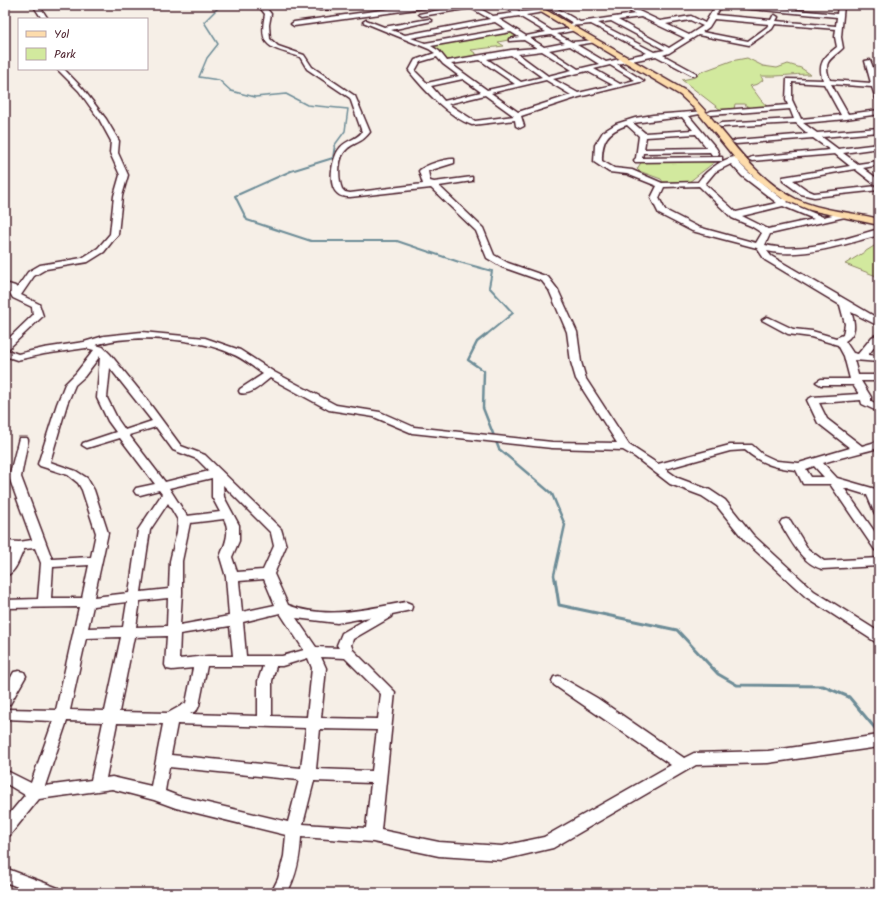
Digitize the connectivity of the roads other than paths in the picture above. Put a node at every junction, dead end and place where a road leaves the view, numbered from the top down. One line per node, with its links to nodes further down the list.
1 (36, 5): 27 (street)
2 (262, 5): 113 (street)
3 (308, 5): 4 (street)
4 (361, 5)
5 (431, 5): 19 (street)
6 (436, 5): 17 (street)
7 (473, 5): 17 (street); 28 (street)
8 (504, 5): 20 (street)
9 (532, 5): 16 (main road)
10 (564, 5): 16 (street)
11 (621, 5): 23 (street)
12 (719, 5): 26 (street)
13 (730, 5): 15 (street)
14 (841, 5): 24 (street)
15 (759, 6): 18 (street)
16 (545, 8): 20 (street); 39 (main road)
17 (446, 10): 19 (street); 25 (street)
18 (778, 10): 24 (street); 36 (street)
19 (420, 12): 21 (street); 22 (street); 31 (street)
20 (521, 14): 28 (street); 47 (street)
21 (363, 15): 33 (street); 37 (street)
22 (412, 15)
23 (640, 15): 29 (street); 35 (street)
24 (841, 16): 41 (street)
25 (457, 17)
26 (713, 17): 36 (street); 40 (street)
27 (44, 18)
28 (496, 19): 38 (street); 44 (street)
29 (611, 19): 34 (street); 57 (street)
30 (377, 21): 33 (street)
31 (429, 21): 42 (street); 43 (street)
32 (463, 21): 38 (street)
33 (370, 22): 42 (street)
34 (592, 22): 39 (street); 59 (street)
35 (660, 23): 40 (street); 49 (street)
36 (772, 23): 41 (street); 45 (street)
37 (294, 24)
38 (469, 25): 43 (street); 46 (street)
39 (575, 26): 47 (street); 53 (main road); 62 (main road)
40 (707, 26): 45 (street)
41 (840, 28): 72 (street)
42 (384, 30): 48 (street)
43 (443, 30): 48 (street); 51 (street)
44 (512, 30): 46 (street); 50 (street)
45 (696, 33): 49 (street)
46 (484, 34): 51 (street)
47 (554, 34): 50 (street); 54 (street)
48 (405, 37): 55 (street)
49 (689, 37): 57 (street)
50 (525, 38): 52 (street); 56 (street)
51 (454, 40): 55 (street)
52 (511, 40)
53 (594, 40): 54 (street); 62 (main road)
54 (571, 43): 56 (street); 65 (street)
55 (425, 45): 60 (street)
56 (542, 48): 58 (street); 68 (street)
57 (669, 50): 59 (street)
58 (511, 52): 61 (street); 71 (street)
59 (655, 54): 62 (street); 69 (street)
60 (438, 55): 64 (street); 73 (street)
61 (480, 57): 64 (street); 74 (street)
62 (629, 59): 65 (street); 82 (main road)
63 (868, 61): 75 (street)
64 (445, 63): 70 (street)
65 (608, 64): 66 (street); 76 (street)
66 (589, 69): 68 (street); 76 (street)
67 (61, 70): 126 (street)
68 (577, 72): 71 (street)
69 (694, 74)
70 (463, 77): 73 (street); 77 (street)
71 (548, 79): 74 (street); 78 (street)
72 (826, 82): 75 (street); 81 (street); 87 (street)
73 (426, 85): 80 (street)
74 (521, 85): 77 (street)
75 (876, 85): 79 (street)
76 (619, 86): 78 (street)
77 (487, 92): 80 (street); 86 (street)
78 (577, 95): 86 (street)
79 (878, 96)
80 (442, 103): 86 (street)
81 (791, 107): 83 (street); 88 (street)
82 (707, 112): 83 (street); 85 (street); 91 (main road); 104 (main road)
83 (725, 112): 90 (street)
84 (878, 112): 87 (street)
85 (684, 115): 89 (street); 94 (street)
86 (517, 117): 92 (street)
87 (846, 117): 88 (street)
88 (799, 122): 90 (street); 96 (street)
89 (628, 123): 95 (street); 109 (street)
90 (736, 124): 91 (street)
91 (721, 125): 97 (main road)
92 (520, 126)
93 (879, 130): 96 (street)
94 (698, 132): 95 (street); 99 (street)
95 (643, 135): 100 (street)
96 (815, 136): 97 (street); 101 (street)
97 (736, 142): 102 (main road)
98 (879, 146): 101 (street)
99 (713, 150): 100 (street); 106 (street)
100 (641, 151): 103 (street)
101 (836, 152): 102 (street); 108 (street)
102 (752, 158): 119 (main road)
103 (638, 160): 106 (street); 109 (street)
104 (736, 160): 106 (street); 116 (main road)
105 (451, 161): 113 (street)
106 (721, 161): 111 (street)
107 (879, 163): 108 (street)
108 (857, 167): 112 (street); 115 (street)
109 (629, 172): 114 (street)
110 (469, 179): 113 (street)
111 (700, 184): 114 (street); 117 (street)
112 (879, 184)
113 (432, 185): 151 (street)
114 (661, 185): 124 (street)
115 (879, 188)
116 (785, 200): 117 (street); 118 (main road); 120 (street)
117 (734, 215): 122 (street)
118 (842, 215): 120 (street); 121 (main road)
119 (879, 217)
120 (824, 220): 122 (street)
121 (879, 222)
122 (767, 232): 124 (street)
123 (879, 232): 124 (street)
124 (760, 247): 127 (street)
125 (5, 286): 126 (street)
126 (16, 296): 133 (street)
127 (844, 304): 129 (street); 131 (street)
128 (767, 320): 131 (street)
129 (879, 323)
130 (879, 337): 137 (street)
131 (837, 342): 136 (street)
132 (86, 345): 134 (street); 135 (street); 139 (street)
133 (5, 348)
134 (5, 352)
135 (103, 353): 146 (street); 147 (street); 169 (street)
136 (849, 356): 137 (street); 141 (street)
137 (861, 357): 138 (street)
138 (879, 359)
139 (270, 374): 143 (street); 151 (street)
140 (879, 378): 141 (street)
141 (854, 380): 142 (street); 144 (street)
142 (821, 382)
143 (244, 390)
144 (866, 397): 145 (street); 152 (street)
145 (879, 409)
146 (157, 422): 147 (street); 156 (street)
147 (121, 433): 150 (street); 158 (street)
148 (24, 440): 165 (street)
149 (879, 444): 152 (street)
150 (87, 445)
151 (625, 447): 155 (street)
152 (860, 450): 153 (street)
153 (816, 461): 154 (street); 157 (street)
154 (800, 467): 155 (street); 157 (street)
155 (656, 468): 185 (street)
156 (217, 473): 158 (street); 162 (street); 173 (street)
157 (833, 480): 160 (street); 168 (street)
158 (165, 490): 159 (street); 163 (street); 176 (street)
159 (140, 491)
160 (876, 494): 161 (street)
161 (879, 511)
162 (227, 515): 163 (street); 174 (street)
163 (184, 520): 175 (street)
164 (786, 523): 170 (street)
165 (39, 543): 167 (street); 171 (street)
166 (5, 545): 167 (street)
167 (19, 546): 172 (street)
168 (879, 547)
169 (95, 561): 171 (street); 177 (street)
170 (879, 562)
171 (47, 563): 178 (street)
172 (5, 572)
173 (268, 574): 174 (street); 180 (street)
174 (232, 577): 181 (street)
175 (176, 593): 176 (street); 183 (street)
176 (135, 597): 177 (street); 182 (street)
177 (86, 602): 178 (street); 184 (street)
178 (44, 603): 179 (street)
179 (5, 604)
180 (283, 608): 181 (street); 186 (street); 187 (street)
181 (236, 620): 183 (street); 188 (street)
182 (128, 631): 183 (street); 184 (street); 196 (street)
183 (173, 631): 190 (street)
184 (80, 633): 195 (street)
185 (878, 637)
186 (312, 652): 187 (street); 189 (street); 199 (street)
187 (348, 653): 200 (street)
188 (240, 661): 189 (street); 190 (street)
189 (270, 661): 198 (street)
190 (201, 662): 197 (street)
191 (19, 676): 193 (street)
192 (559, 681): 203 (street)
193 (5, 700)
194 (5, 714): 195 (street)
195 (62, 716): 196 (street); 208 (street)
196 (110, 717): 197 (street); 207 (street)
197 (171, 718): 198 (street); 202 (street)
198 (265, 722): 199 (street)
199 (314, 723): 200 (street); 204 (street)
200 (385, 725): 206 (street)
201 (872, 742): 203 (street)
202 (163, 760): 204 (street); 209 (street)
203 (683, 765): 212 (street)
204 (308, 775): 206 (street); 211 (street)
205 (5, 776): 208 (street)
206 (378, 777): 212 (street)
207 (97, 785): 208 (street); 209 (street)
208 (35, 793): 210 (street)
209 (157, 794): 211 (street)
210 (5, 830)
211 (294, 830): 212 (street); 215 (street)
212 (373, 836)
213 (5, 876): 214 (street)
214 (52, 893)
215 (279, 893)

